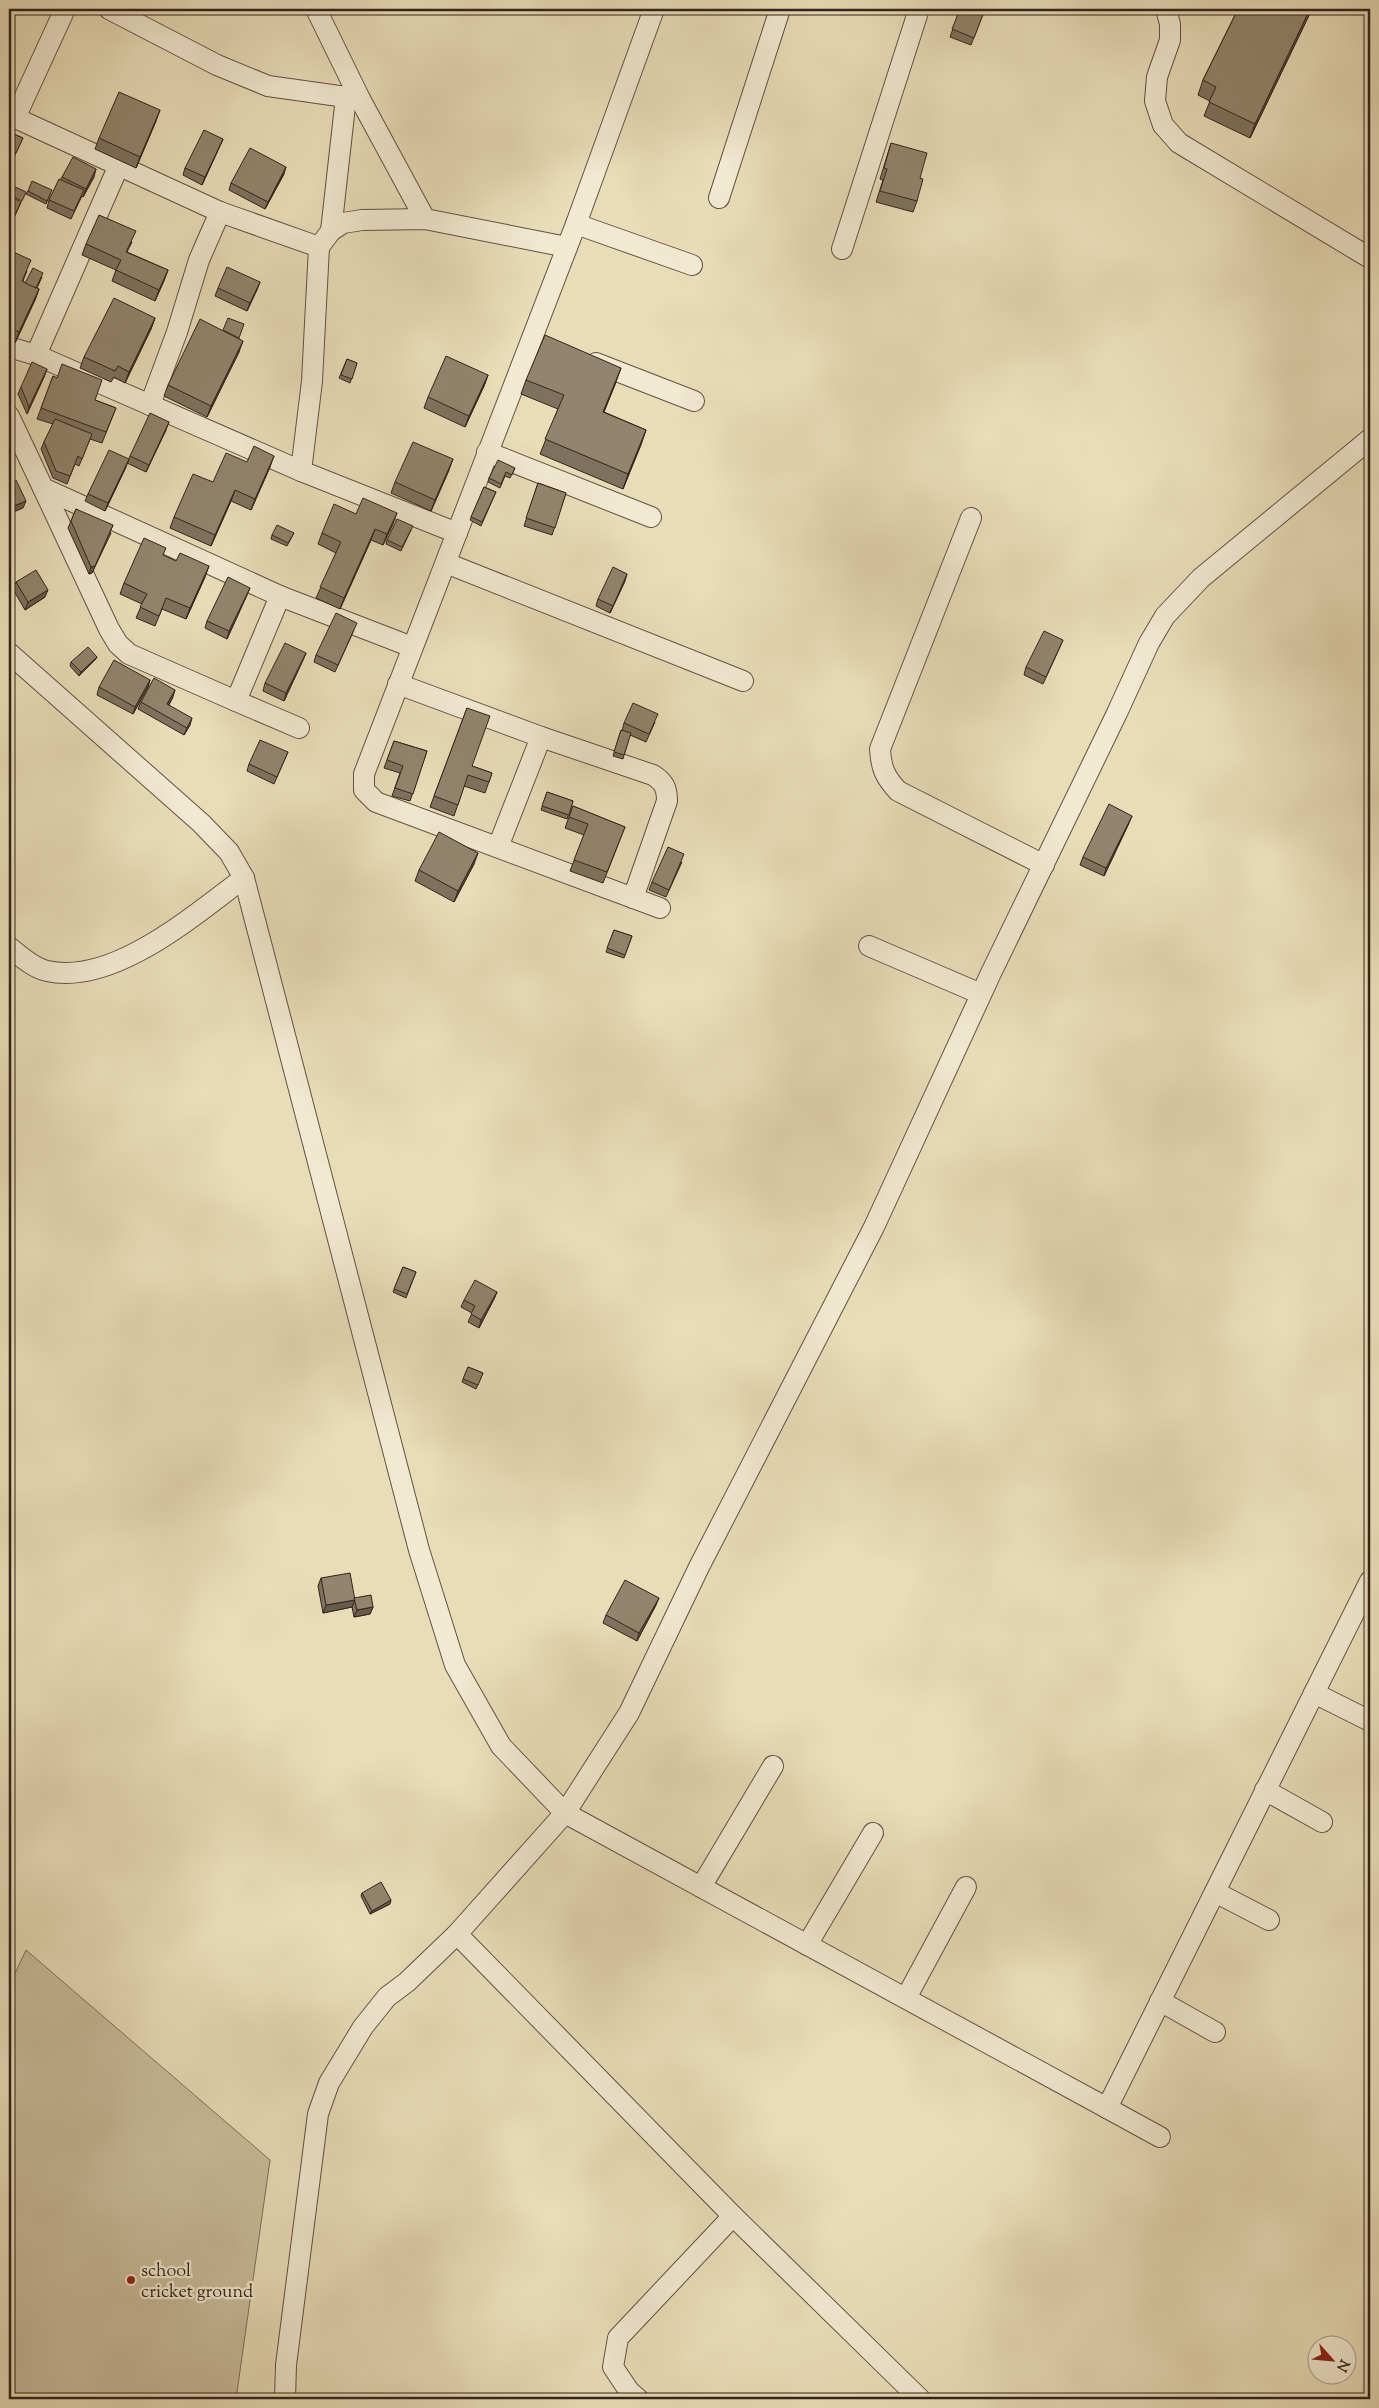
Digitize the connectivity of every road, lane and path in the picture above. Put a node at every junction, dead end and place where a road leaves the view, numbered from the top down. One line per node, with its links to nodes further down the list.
1 (65, 9): 9 (street)
2 (109, 9): 8 (street)
3 (316, 9): 8 (street)
4 (654, 9): 14 (street)
5 (780, 9): 11 (street)
6 (919, 9): 17 (street)
7 (1166, 9): 18 (street)
8 (353, 98): 13 (street); 15 (street)
9 (12, 116): 10 (street)
10 (119, 165): 12 (street); 21 (street)
11 (719, 198)
12 (220, 212): 15 (street); 24 (street)
13 (425, 219): 15 (street); 16 (street)
14 (576, 224): 16 (street); 19 (street)
15 (325, 239): 28 (street)
16 (567, 247): 27 (street)
17 (842, 249)
18 (1370, 258)
19 (692, 265)
20 (9, 347): 21 (street)
21 (36, 355): 24 (street)
22 (576, 355): 23 (street)
23 (694, 402)
24 (150, 405): 28 (street)
25 (9, 416): 29 (street)
26 (1370, 439): 43 (street)
27 (487, 452): 30 (street); 32 (street)
28 (301, 471): 32 (street)
29 (43, 488): 34 (street); 39 (street)
30 (650, 517)
31 (971, 518): 43 (street)
32 (457, 533): 33 (street)
33 (446, 563): 35 (street); 37 (street)
34 (280, 596): 35 (street); 39 (street)
35 (412, 647): 38 (street)
36 (9, 653): 44 (street)
37 (743, 682)
38 (398, 684): 41 (street); 42 (street)
39 (236, 701): 40 (street)
40 (298, 728)
41 (541, 737): 42 (street); 45 (street)
42 (498, 847): 45 (street)
43 (1044, 865): 49 (street)
44 (244, 878): 48 (street); 55 (street)
45 (633, 898): 46 (street)
46 (660, 908)
47 (869, 946): 49 (street)
48 (9, 947)
49 (981, 994): 55 (street)
50 (1368, 1589): 51 (street)
51 (1314, 1693): 52 (street); 54 (street)
52 (1370, 1721)
53 (773, 1766): 58 (street)
54 (1265, 1790): 56 (street); 60 (street)
55 (565, 1813): 58 (street); 62 (street)
56 (1322, 1822)
57 (873, 1833): 63 (street)
58 (701, 1887): 63 (street)
59 (966, 1887): 64 (street)
60 (1215, 1892): 61 (street); 65 (street)
61 (1269, 1920)
62 (457, 1934): 69 (street); 70 (street)
63 (807, 1945): 64 (street)
64 (906, 1998): 67 (street)
65 (1160, 2001): 66 (street); 67 (street)
66 (1215, 2032)
67 (1107, 2108): 68 (street)
68 (1160, 2138)
69 (733, 2216): 71 (street); 72 (street)
70 (285, 2399)
71 (638, 2399)
72 (920, 2399)

